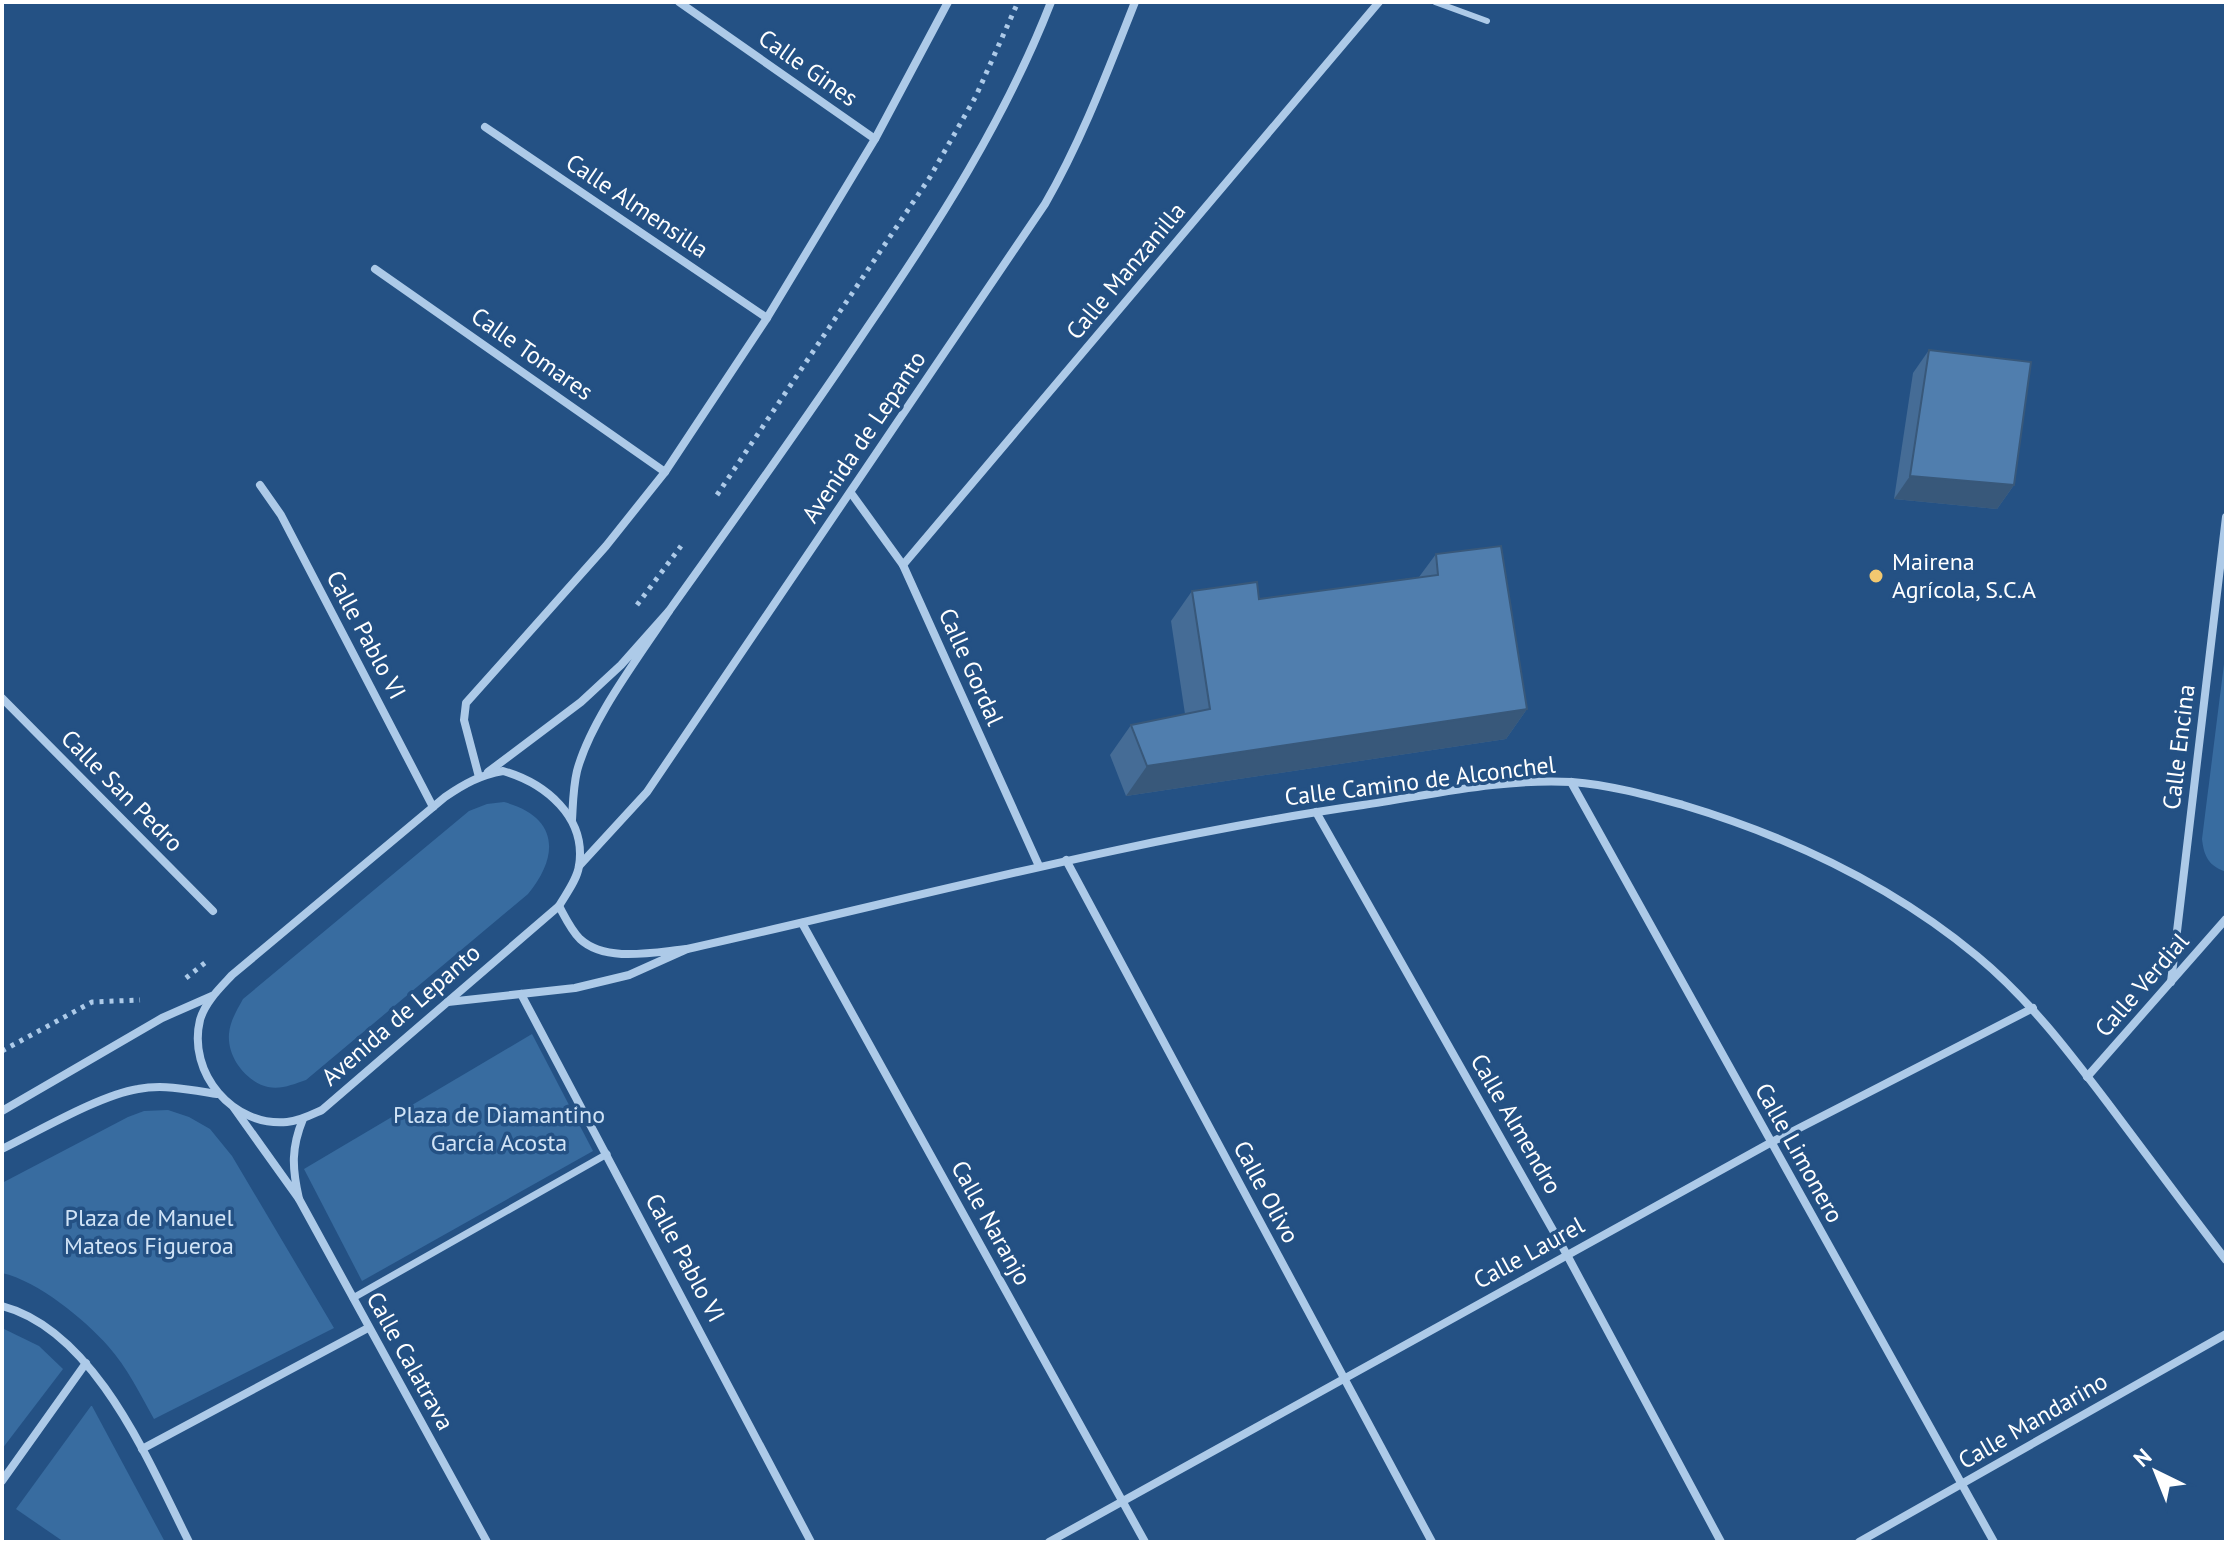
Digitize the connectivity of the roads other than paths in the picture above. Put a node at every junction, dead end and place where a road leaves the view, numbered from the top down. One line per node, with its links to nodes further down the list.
1 (679, 2): 9 (street, Calle Gines)
2 (948, 2): 9 (street)
3 (1051, 2): 17 (street)
4 (1135, 2): 14 (street, Avenida de Lepanto)
5 (1379, 2): 16 (street, Calle Manzanilla)
6 (1435, 2): 7 (lane)
7 (1487, 21)
8 (485, 127): 11 (street, Calle Almensilla)
9 (875, 139): 11 (street)
10 (375, 269): 12 (street, Calle Tomares)
11 (767, 318): 12 (street)
12 (665, 472): 19 (street)
13 (260, 485): 21 (street, Calle Pablo VI)
14 (851, 493): 16 (street, Calle Gordal); 25 (street, Avenida de Lepanto)
15 (2226, 517): 32 (street, Calle Encina)
16 (903, 565): 26 (street, Calle Gordal)
17 (669, 611): 19 (street); 23 (street)
18 (2, 698): 28 (street, Calle San Pedro)
19 (482, 776): 21 (street); 23 (street)
20 (1571, 782): 22 (street, Calle Camino de Alconchel); 36 (street, Calle Camino de Alconchel); 42 (street, Calle Limonero)
21 (433, 807): 34 (street)
22 (1316, 812): 24 (street, Calle Camino de Alconchel); 46 (street, Calle Almendro)
23 (572, 821): 25 (street)
24 (1066, 860): 26 (street, Calle Camino de Alconchel); 53 (street, Calle Olivo)
25 (579, 866): 27 (street, Avenida de Lepanto)
26 (1039, 866): 30 (street, Calle Camino de Alconchel)
27 (559, 906): 31 (street); 35 (street, Avenida de Lepanto)
28 (213, 911)
29 (2226, 919): 32 (street, Calle Verdial)
30 (802, 923): 31 (street, Calle Camino de Alconchel); 57 (street, Calle Naranjo)
31 (687, 949): 33 (street)
32 (2171, 982): 37 (street, Calle Verdial)
33 (521, 994): 35 (street); 44 (street, Calle Pablo VI)
34 (213, 995): 38 (street); 40 (street)
35 (447, 1002): 41 (street, Avenida de Lepanto)
36 (2033, 1008): 37 (street, Calle Camino de Alconchel); 42 (street, Calle Laurel)
37 (2087, 1077): 47 (street, Calle Camino de Alconchel)
38 (217, 1094): 39 (street); 43 (street)
39 (234, 1108): 41 (street); 45 (street)
40 (2, 1111)
41 (303, 1119): 45 (street)
42 (1770, 1143): 46 (street, Calle Laurel); 56 (street, Calle Limonero)
43 (2, 1149)
44 (607, 1154): 48 (street); 60 (street, Calle Pablo VI)
45 (299, 1199): 48 (street, Calle Calatrava)
46 (1567, 1255): 53 (street, Calle Laurel); 64 (street, Calle Almendro)
47 (2226, 1260)
48 (353, 1298): 50 (street, Calle Calatrava)
49 (2, 1306): 52 (street)
50 (368, 1328): 54 (street); 59 (street, Calle Calatrava)
51 (2226, 1334): 56 (street, Calle Mandarino)
52 (86, 1363): 54 (street); 55 (street)
53 (1344, 1379): 57 (street, Calle Laurel); 63 (street, Calle Olivo)
54 (142, 1449): 58 (street)
55 (2, 1481)
56 (1961, 1485): 65 (street, Calle Mandarino); 66 (street, Calle Limonero)
57 (1122, 1500): 61 (street, Calle Laurel); 62 (street, Calle Naranjo)
58 (189, 1542)
59 (487, 1542)
60 (811, 1542)
61 (1049, 1542)
62 (1145, 1542)
63 (1432, 1542)
64 (1721, 1542)
65 (1859, 1542)
66 (1994, 1542)

